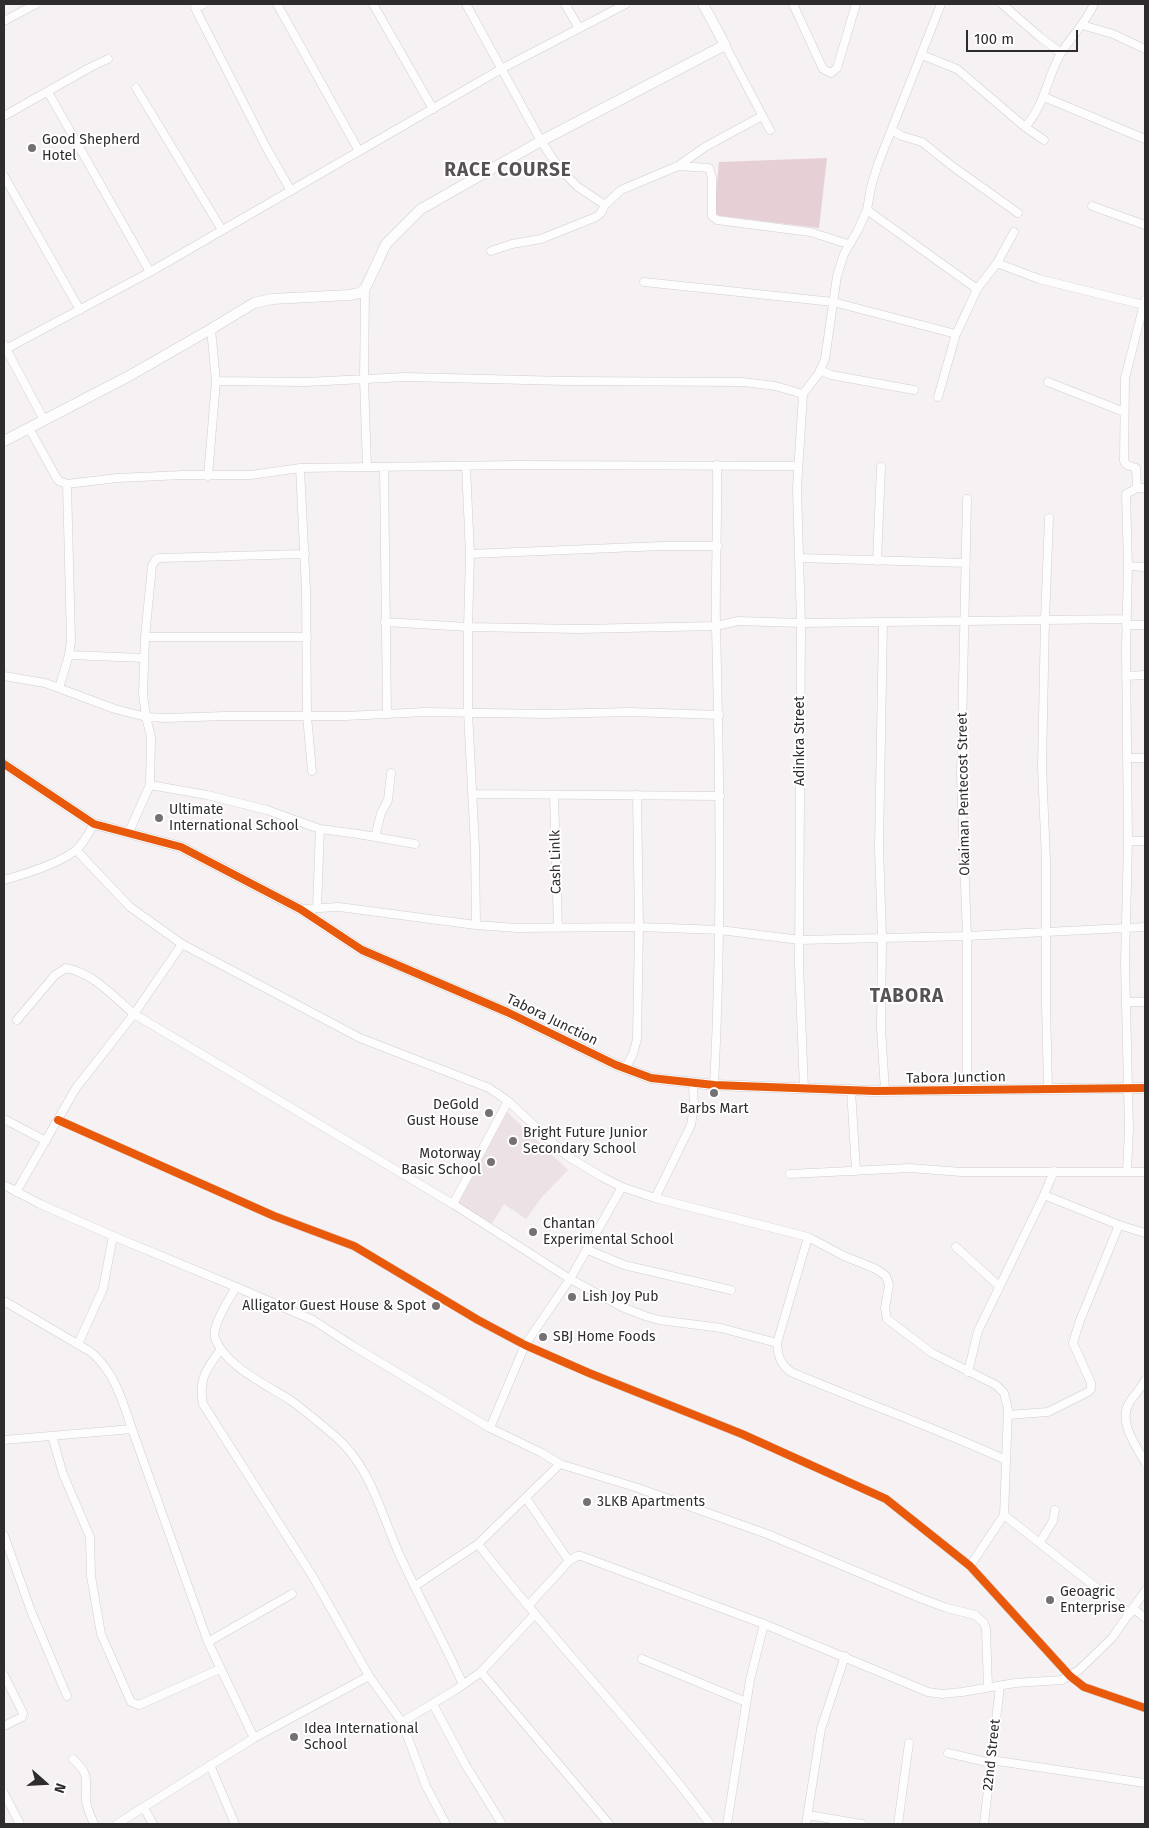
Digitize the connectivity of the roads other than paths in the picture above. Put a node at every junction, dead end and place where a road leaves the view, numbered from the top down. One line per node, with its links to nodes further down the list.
1 (36, 4): 14 (street)
2 (204, 4): 38 (street)
3 (276, 4): 35 (street)
4 (373, 4): 26 (street)
5 (466, 4): 22 (street)
6 (565, 4): 16 (street)
7 (626, 4): 16 (street)
8 (703, 4): 17 (street)
9 (793, 4): 10 (street)
10 (856, 4)
11 (941, 4): 20 (street)
12 (1002, 4): 19 (street)
13 (1094, 4): 15 (street)
14 (4, 21)
15 (1082, 25): 18 (street); 19 (street)
16 (579, 28): 22 (street)
17 (725, 46): 28 (street); 34 (street)
18 (1145, 48)
19 (1062, 52): 25 (street)
20 (922, 55): 29 (street); 31 (street)
21 (108, 59): 24 (street)
22 (503, 68): 26 (street); 34 (street)
23 (136, 88): 44 (street)
24 (48, 92): 27 (street); 49 (street)
25 (1044, 96): 29 (street); 32 (street)
26 (433, 110): 35 (street)
27 (4, 116)
28 (762, 116): 30 (street); 36 (street)
29 (1025, 126): 33 (street)
30 (770, 130)
31 (892, 130): 41 (street); 42 (street)
32 (1145, 139)
33 (1044, 140)
34 (541, 141): 39 (street); 51 (street)
35 (359, 151): 38 (street)
36 (678, 166): 39 (street); 46 (street)
37 (4, 176): 55 (street)
38 (291, 191): 44 (street)
39 (605, 205): 47 (street)
40 (1092, 206): 43 (street)
41 (867, 210): 46 (street); 52 (street)
42 (1018, 213)
43 (1145, 225)
44 (222, 230): 49 (street)
45 (1014, 232): 48 (street)
46 (848, 244): 53 (street)
47 (491, 251)
48 (997, 263): 52 (street); 54 (street)
49 (150, 272): 55 (street)
50 (644, 282): 53 (street)
51 (365, 289): 56 (street); 60 (street)
52 (977, 289): 57 (street)
53 (833, 302): 57 (street); 59 (street)
54 (1144, 303): 66 (street)
55 (80, 310): 58 (street)
56 (212, 329): 61 (street); 67 (street)
57 (956, 334): 65 (street)
58 (4, 348): 67 (street)
59 (819, 372): 63 (street); 64 (street)
60 (364, 380): 61 (street); 64 (street); 73 (street)
61 (216, 381): 77 (street)
62 (1048, 382): 66 (street)
63 (914, 390)
64 (803, 394): 72 (street, Adinkra Street)
65 (938, 398)
66 (1124, 412): 79 (street)
67 (44, 420): 68 (street)
68 (29, 428): 69 (street); 78 (street)
69 (4, 441)
70 (717, 465): 71 (street); 72 (street); 82 (street)
71 (466, 466): 75 (street); 84 (street)
72 (798, 466): 85 (street, Adinkra Street)
73 (367, 467): 74 (street); 75 (street)
74 (300, 468): 77 (street); 83 (street)
75 (384, 468): 92 (street)
76 (881, 468): 86 (street)
77 (208, 476): 78 (street)
78 (67, 484): 101 (street)
79 (1140, 487): 88 (street)
80 (967, 499): 87 (street, Okaiman Pentecost Street)
81 (1049, 518): 90 (street)
82 (718, 546): 84 (street); 97 (street)
83 (305, 554): 99 (street); 100 (street)
84 (470, 554): 98 (street)
85 (799, 558): 86 (street); 95 (street, Adinkra Street)
86 (877, 561): 87 (street)
87 (966, 563): 91 (street, Okaiman Pentecost Street)
88 (1128, 566): 89 (street); 94 (street)
89 (1145, 567)
90 (1045, 620): 91 (street); 94 (street); 139 (street)
91 (964, 621): 93 (street); 140 (street, Okaiman Pentecost Street)
92 (385, 622): 98 (street); 108 (street)
93 (883, 622): 95 (street); 141 (street)
94 (1126, 622): 96 (street); 105 (street)
95 (801, 623): 97 (street); 142 (street, Adinkra Street)
96 (1145, 625)
97 (716, 626): 98 (street); 109 (street)
98 (468, 627): 107 (street)
99 (145, 637): 100 (street); 102 (street)
100 (307, 637): 110 (street)
101 (69, 655): 102 (street); 106 (street)
102 (144, 658): 111 (street)
103 (1145, 675): 105 (street)
104 (4, 676): 106 (street)
105 (1126, 676): 112 (street)
106 (59, 688): 111 (street)
107 (468, 712): 108 (street); 109 (street); 118 (street)
108 (387, 714): 110 (street)
109 (719, 715): 121 (street)
110 (307, 716): 111 (street); 115 (street)
111 (146, 717): 117 (street)
112 (1127, 758): 113 (street); 126 (street)
113 (1145, 758)
114 (4, 764): 122 (street, Tabora Junction)
115 (312, 771)
116 (391, 773): 125 (street)
117 (150, 785): 123 (street); 124 (street)
118 (473, 794): 119 (street); 133 (street)
119 (554, 795): 120 (street); 136 (street, Cash Linlk)
120 (637, 795): 121 (street); 134 (street)
121 (720, 796): 138 (street)
122 (94, 824): 124 (street, Tabora Junction); 129 (street)
123 (320, 829): 125 (street); 131 (street)
124 (128, 834): 132 (street, Tabora Junction)
125 (375, 836): 128 (street)
126 (1128, 841): 127 (street); 137 (street)
127 (1145, 841)
128 (415, 844)
129 (76, 850): 130 (street); 143 (street)
130 (4, 880)
131 (316, 908): 132 (street); 133 (street)
132 (300, 909): 148 (street, Tabora Junction)
133 (476, 925): 136 (street)
134 (639, 927): 136 (street); 138 (street); 148 (street)
135 (1145, 927): 137 (street)
136 (558, 928)
137 (1125, 929): 139 (street); 144 (street)
138 (720, 930): 142 (street); 150 (street)
139 (1047, 932): 140 (street); 156 (street)
140 (966, 936): 141 (street); 153 (street, Okaiman Pentecost Street)
141 (882, 938): 142 (street); 157 (street)
142 (800, 940): 152 (street, Adinkra Street)
143 (182, 944): 146 (street); 158 (street)
144 (1126, 1002): 145 (street); 154 (street)
145 (1145, 1002)
146 (134, 1014): 147 (street); 160 (street); 172 (street)
147 (17, 1020)
148 (625, 1070): 149 (street, Tabora Junction)
149 (693, 1084): 150 (street, Tabora Junction); 171 (street)
150 (714, 1085): 152 (street, Tabora Junction)
151 (1145, 1088): 154 (street, Tabora Junction)
152 (804, 1089): 155 (street, Tabora Junction)
153 (967, 1089): 156 (street, Tabora Junction); 157 (street, Tabora Junction)
154 (1127, 1089): 156 (street, Tabora Junction); 163 (street)
155 (851, 1090): 157 (street, Tabora Junction); 164 (street)
156 (1048, 1090)
157 (885, 1091)
158 (508, 1101): 168 (street); 172 (street)
159 (4, 1119): 161 (street)
160 (58, 1120): 161 (street); 186 (street)
161 (46, 1141): 169 (street)
162 (1054, 1171): 163 (street); 164 (street); 170 (street)
163 (1127, 1171): 165 (street)
164 (856, 1172): 166 (street)
165 (1145, 1172)
166 (790, 1174)
167 (4, 1185): 169 (street)
168 (622, 1187): 171 (street); 178 (street)
169 (16, 1192): 175 (street)
170 (1044, 1195): 173 (street); 180 (street)
171 (655, 1198): 176 (street)
172 (454, 1204): 179 (street)
173 (1119, 1225): 174 (street); 190 (street)
174 (1145, 1233)
175 (113, 1236): 181 (street); 184 (street)
176 (808, 1237): 185 (street); 188 (street)
177 (956, 1247): 180 (street)
178 (588, 1250): 179 (street); 182 (street)
179 (570, 1280): 185 (street); 186 (street)
180 (999, 1286): 188 (street)
181 (236, 1287): 187 (street); 191 (street)
182 (731, 1290)
183 (4, 1301): 184 (street)
184 (78, 1344): 192 (street)
185 (777, 1344): 195 (street)
186 (525, 1345): 191 (street); 205 (street)
187 (221, 1349): 206 (street); 220 (street)
188 (968, 1372): 190 (street)
189 (1145, 1380): 196 (street)
190 (1008, 1415): 195 (street)
191 (490, 1428): 197 (street)
192 (132, 1429): 193 (street); 214 (street)
193 (52, 1436): 194 (street); 217 (street)
194 (4, 1440)
195 (1006, 1460): 200 (street)
196 (1145, 1462)
197 (560, 1464): 198 (street); 224 (street)
198 (526, 1498): 203 (street); 204 (street)
199 (1055, 1510): 202 (street)
200 (1004, 1515): 202 (street); 205 (street)
201 (4, 1535): 225 (street)
202 (1040, 1542): 210 (street)
203 (478, 1544): 206 (street); 209 (street)
204 (569, 1561): 209 (street); 213 (street)
205 (970, 1566): 221 (street)
206 (415, 1586): 222 (street)
207 (1145, 1590): 210 (street)
208 (292, 1594): 214 (street)
209 (528, 1606): 211 (street)
210 (1132, 1612): 212 (street); 221 (street)
211 (535, 1614): 218 (street); 249 (street)
212 (1145, 1618)
213 (764, 1624): 215 (street); 226 (street)
214 (208, 1642): 217 (street)
215 (845, 1656): 224 (street); 240 (street)
216 (642, 1659): 226 (street)
217 (220, 1669): 231 (street)
218 (481, 1672): 222 (street); 248 (street)
219 (4, 1675): 230 (street)
220 (369, 1676): 229 (street); 231 (street)
221 (1070, 1676): 223 (street); 228 (street)
222 (462, 1685): 227 (street)
223 (1000, 1686): 224 (street); 235 (street, 22nd Street)
224 (988, 1687)
225 (67, 1696)
226 (746, 1702): 250 (street)
227 (433, 1704): 229 (street); 247 (street)
228 (1145, 1708)
229 (402, 1722): 246 (street)
230 (4, 1726)
231 (254, 1738): 236 (street)
232 (909, 1743): 253 (street)
233 (948, 1753): 235 (street)
234 (73, 1759): 242 (street)
235 (991, 1762): 237 (street); 254 (street, 22nd Street)
236 (210, 1765): 239 (street); 245 (street)
237 (1145, 1783)
238 (4, 1793): 241 (street)
239 (144, 1808): 243 (street); 244 (street)
240 (808, 1815): 251 (street); 252 (street)
241 (20, 1824)
242 (94, 1824)
243 (117, 1824)
244 (153, 1824)
245 (235, 1824)
246 (446, 1824)
247 (502, 1824)
248 (609, 1824)
249 (710, 1824)
250 (726, 1824)
251 (806, 1824)
252 (862, 1824)
253 (898, 1824)
254 (984, 1824)

